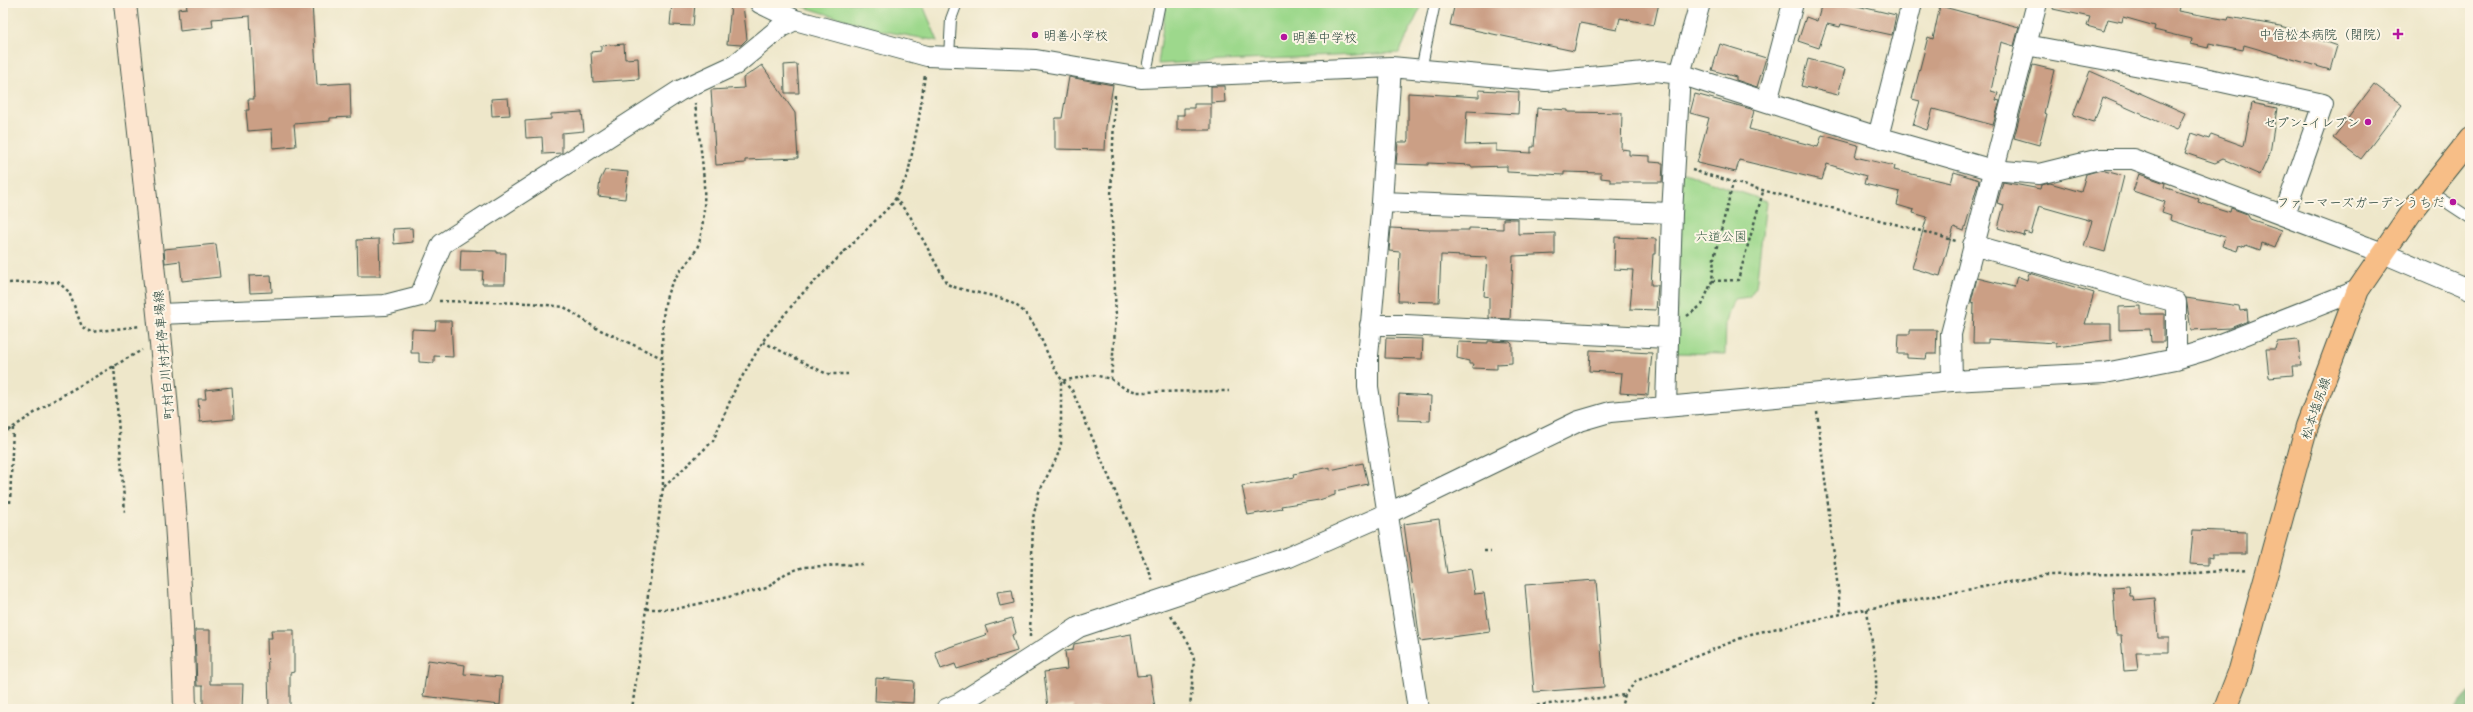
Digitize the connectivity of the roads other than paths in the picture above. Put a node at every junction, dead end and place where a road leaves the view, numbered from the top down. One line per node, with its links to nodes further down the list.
1 (125, 3): 31 (main road, 町村白川村井停車場線)
2 (760, 3): 10 (street)
3 (956, 3): 12 (lane)
4 (1160, 3): 14 (lane)
5 (1435, 3): 15 (lane)
6 (1700, 3): 16 (street)
7 (1793, 3): 17 (street)
8 (1912, 3): 18 (street)
9 (2037, 3): 11 (street)
10 (795, 20): 12 (street); 31 (street)
11 (2026, 44): 20 (street); 24 (street)
12 (949, 57): 14 (street)
13 (1391, 68): 14 (street); 15 (street); 22 (street)
14 (1147, 70)
15 (1421, 70): 16 (street)
16 (1680, 74): 17 (street); 23 (street)
17 (1767, 102): 18 (street)
18 (1878, 137): 20 (street)
19 (2470, 139): 21 (main road, 松本塩尻線)
20 (1993, 170): 24 (street); 26 (street)
21 (2429, 191): 25 (lane); 27 (main road, 松本塩尻線)
22 (1382, 202): 23 (street); 30 (street)
23 (1672, 213): 32 (street)
24 (2284, 215): 27 (street)
25 (2470, 218)
26 (1966, 244): 33 (street); 34 (street)
27 (2383, 253): 28 (street); 29 (main road, 松本塩尻線)
28 (2468, 284)
29 (2358, 290): 33 (street); 40 (main road, 松本塩尻線)
30 (1370, 325): 32 (street); 36 (street)
31 (160, 326): 37 (main road, 町村白川村井停車場線)
32 (1668, 338): 35 (street)
33 (2176, 359): 34 (street)
34 (1952, 381): 35 (street)
35 (1666, 405): 36 (street)
36 (1389, 513): 38 (street); 39 (street)
37 (185, 709)
38 (946, 709)
39 (1418, 709)
40 (2225, 709)

